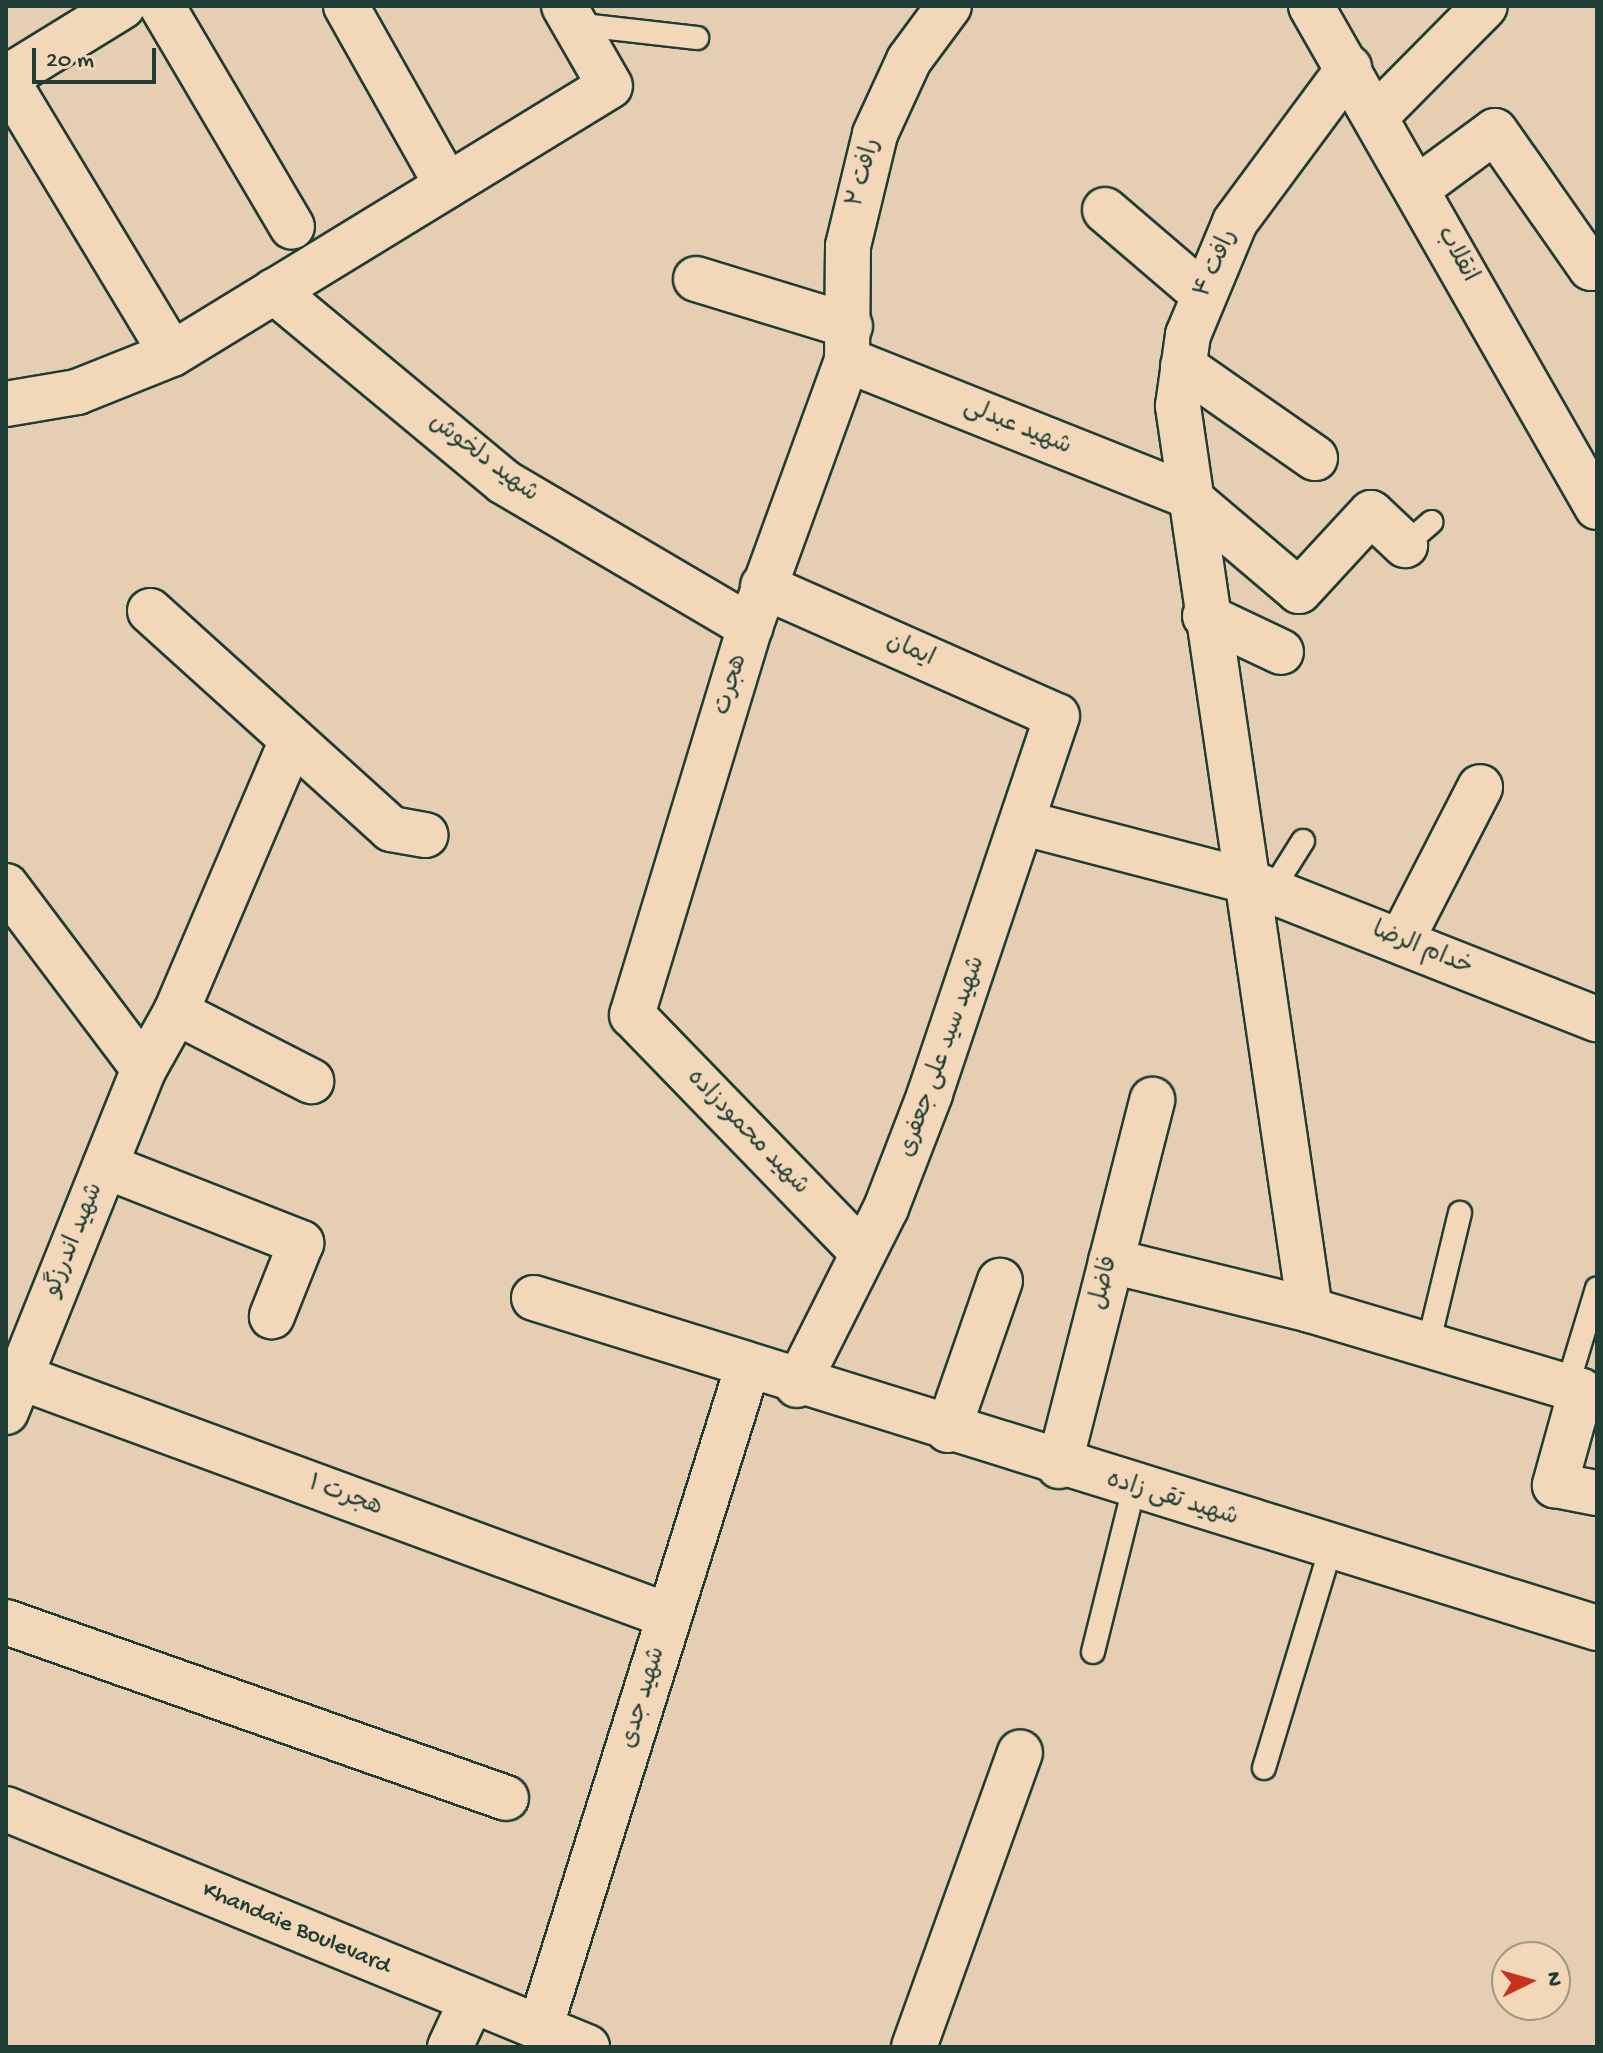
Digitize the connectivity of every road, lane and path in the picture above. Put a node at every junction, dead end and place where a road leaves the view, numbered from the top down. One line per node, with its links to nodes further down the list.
1 (123, 6): 10 (street)
2 (162, 6): 15 (street)
3 (346, 6): 12 (street)
4 (949, 6): 20 (street, رافت ۲)
5 (1311, 6): 9 (street, انقلاب)
6 (1485, 6): 11 (street)
7 (569, 15): 8 (lane); 12 (street)
8 (697, 38)
9 (1349, 68): 11 (street, انقلاب); 19 (street, رافت ۴)
10 (6, 78): 21 (street)
11 (1377, 115): 13 (street, انقلاب)
12 (447, 185): 18 (street)
13 (1419, 187): 16 (street); 26 (street, انقلاب)
14 (1105, 210): 19 (street)
15 (292, 227)
16 (1597, 262)
17 (696, 279): 20 (street, شهید عبدلی)
18 (274, 291): 21 (street); 31 (street, شهید دلخوش)
19 (1203, 294): 22 (street, رافت ۴)
20 (848, 343): 25 (street, شهید عبدلی); 28 (street, هجرت)
21 (172, 354): 23 (street)
22 (1183, 366): 24 (street); 25 (street, رافت ۴)
23 (6, 404)
24 (1315, 458)
25 (1186, 495): 27 (street, شهید عبدلی); 30 (street, رافت ۴)
26 (1597, 507)
27 (1418, 533)
28 (763, 586): 31 (street, هجرت); 33 (street, ایمان)
29 (150, 611): 34 (street)
30 (1205, 616): 32 (street); 40 (street, رافت ۴)
31 (750, 627): 43 (street, هجرت)
32 (1281, 652)
33 (1057, 716): 36 (street, شهید سید علی جعفری)
34 (292, 740): 37 (street); 42 (street, شهید اندرزگو)
35 (1480, 787): 41 (street)
36 (1024, 823): 40 (street, خدام الرضا); 50 (street, شهید سید علی جعفری)
37 (425, 835)
38 (1303, 841): 40 (lane)
39 (6, 886): 45 (street)
40 (1259, 886): 41 (street, خدام الرضا); 55 (street, رافت ۴)
41 (1401, 941): 44 (street, خدام الرضا)
42 (176, 1012): 45 (street, شهید اندرزگو); 46 (street)
43 (632, 1015): 50 (street, شهید محمودزاده)
44 (1597, 1019)
45 (144, 1069): 48 (street, شهید اندرزگو)
46 (311, 1081)
47 (1152, 1100): 51 (street, فاضل)
48 (105, 1166): 56 (street); 61 (street, شهید اندرزگو)
49 (1460, 1213): 57 (lane)
50 (862, 1252): 59 (street, شهید سید علی جعفری)
51 (1111, 1261): 55 (street); 63 (street, فاضل)
52 (1000, 1281): 62 (street)
53 (1597, 1288): 60 (lane)
54 (534, 1298): 58 (street, شهید تقی زاده)
55 (1310, 1310): 57 (street)
56 (272, 1316)
57 (1428, 1345): 60 (street)
58 (747, 1369): 59 (street, شهید تقی زاده); 67 (street, شهید جدی)
59 (797, 1385): 62 (street, شهید تقی زاده)
60 (1567, 1387): 65 (street)
61 (13, 1395): 67 (street, هجرت ۱)
62 (948, 1430): 63 (street, شهید تقی زاده)
63 (1059, 1466): 64 (street, شهید تقی زاده)
64 (1134, 1488): 66 (street, شهید تقی زاده); 70 (lane)
65 (1597, 1493)
66 (1331, 1548): 69 (street, شهید تقی زاده); 72 (lane)
67 (669, 1616): 76 (street, شهید جدی)
68 (6, 1622): 73 (street)
69 (1597, 1628)
70 (1093, 1652)
71 (1020, 1752): 79 (street)
72 (1264, 1768)
73 (506, 1798)
74 (6, 1809): 75 (street, Khandaie Boulevard)
75 (471, 2002): 76 (street, Khandaie Boulevard); 77 (street)
76 (540, 2028): 78 (street, Khandaie Boulevard)
77 (450, 2047)
78 (587, 2047)
79 (914, 2047)

